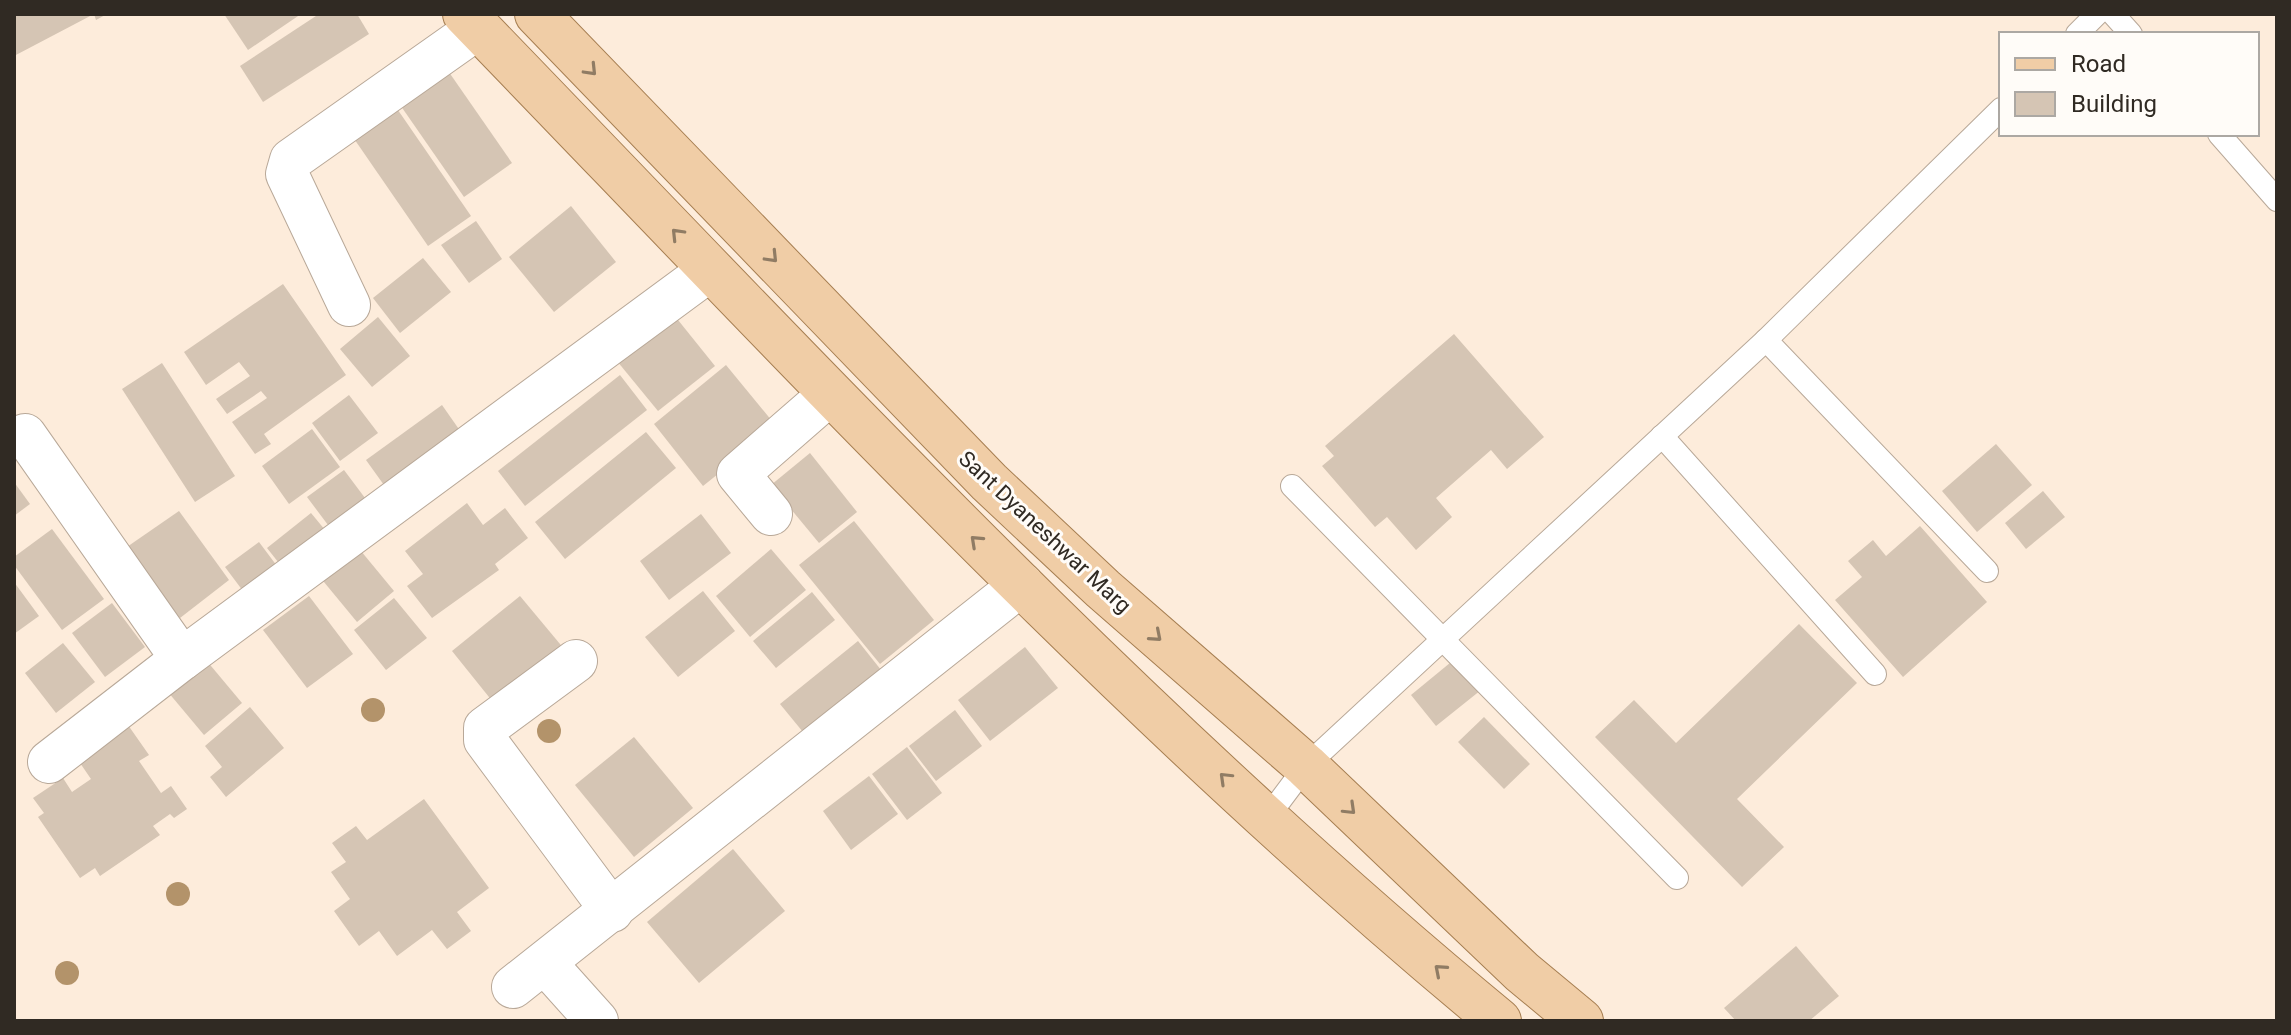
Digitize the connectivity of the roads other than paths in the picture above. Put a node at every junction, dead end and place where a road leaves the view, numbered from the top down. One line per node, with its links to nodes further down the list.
1 (537, 14): 13 (main road, Sant Dyaneshwar Marg, one-way to 13)
2 (2097, 14): 5 (lane)
3 (2113, 14): 6 (lane)
4 (471, 21): 10 (main road, one-way to 4); 11 (street)
5 (2079, 32)
6 (2129, 32)
7 (1999, 111): 12 (lane)
8 (2221, 136): 9 (lane)
9 (2277, 200)
10 (711, 269): 14 (main road); 24 (street)
11 (349, 305)
12 (1766, 340): 16 (lane); 19 (lane)
13 (855, 343): 14 (main road); 21 (main road, Sant Dyaneshwar Marg)
14 (825, 387): 18 (street); 20 (main road, one-way to 14)
15 (25, 435): 24 (street)
16 (1662, 436): 23 (lane); 26 (lane)
17 (1292, 486): 23 (lane)
18 (771, 514)
19 (1987, 571)
20 (1022, 584): 22 (main road); 31 (street)
21 (1103, 589): 22 (main road); 28 (main road, Sant Dyaneshwar Marg, one-way to 28)
22 (1068, 627): 29 (main road, one-way to 22)
23 (1443, 639): 28 (lane); 30 (lane)
24 (182, 659): 27 (street)
25 (576, 661): 31 (street)
26 (1875, 674)
27 (49, 762)
28 (1306, 766): 29 (lane); 34 (main road, Sant Dyaneshwar Marg, one-way to 34)
29 (1267, 818): 33 (main road, one-way to 29)
30 (1677, 878)
31 (612, 911): 32 (street)
32 (597, 1021)
33 (1499, 1021)
34 (1581, 1021)

